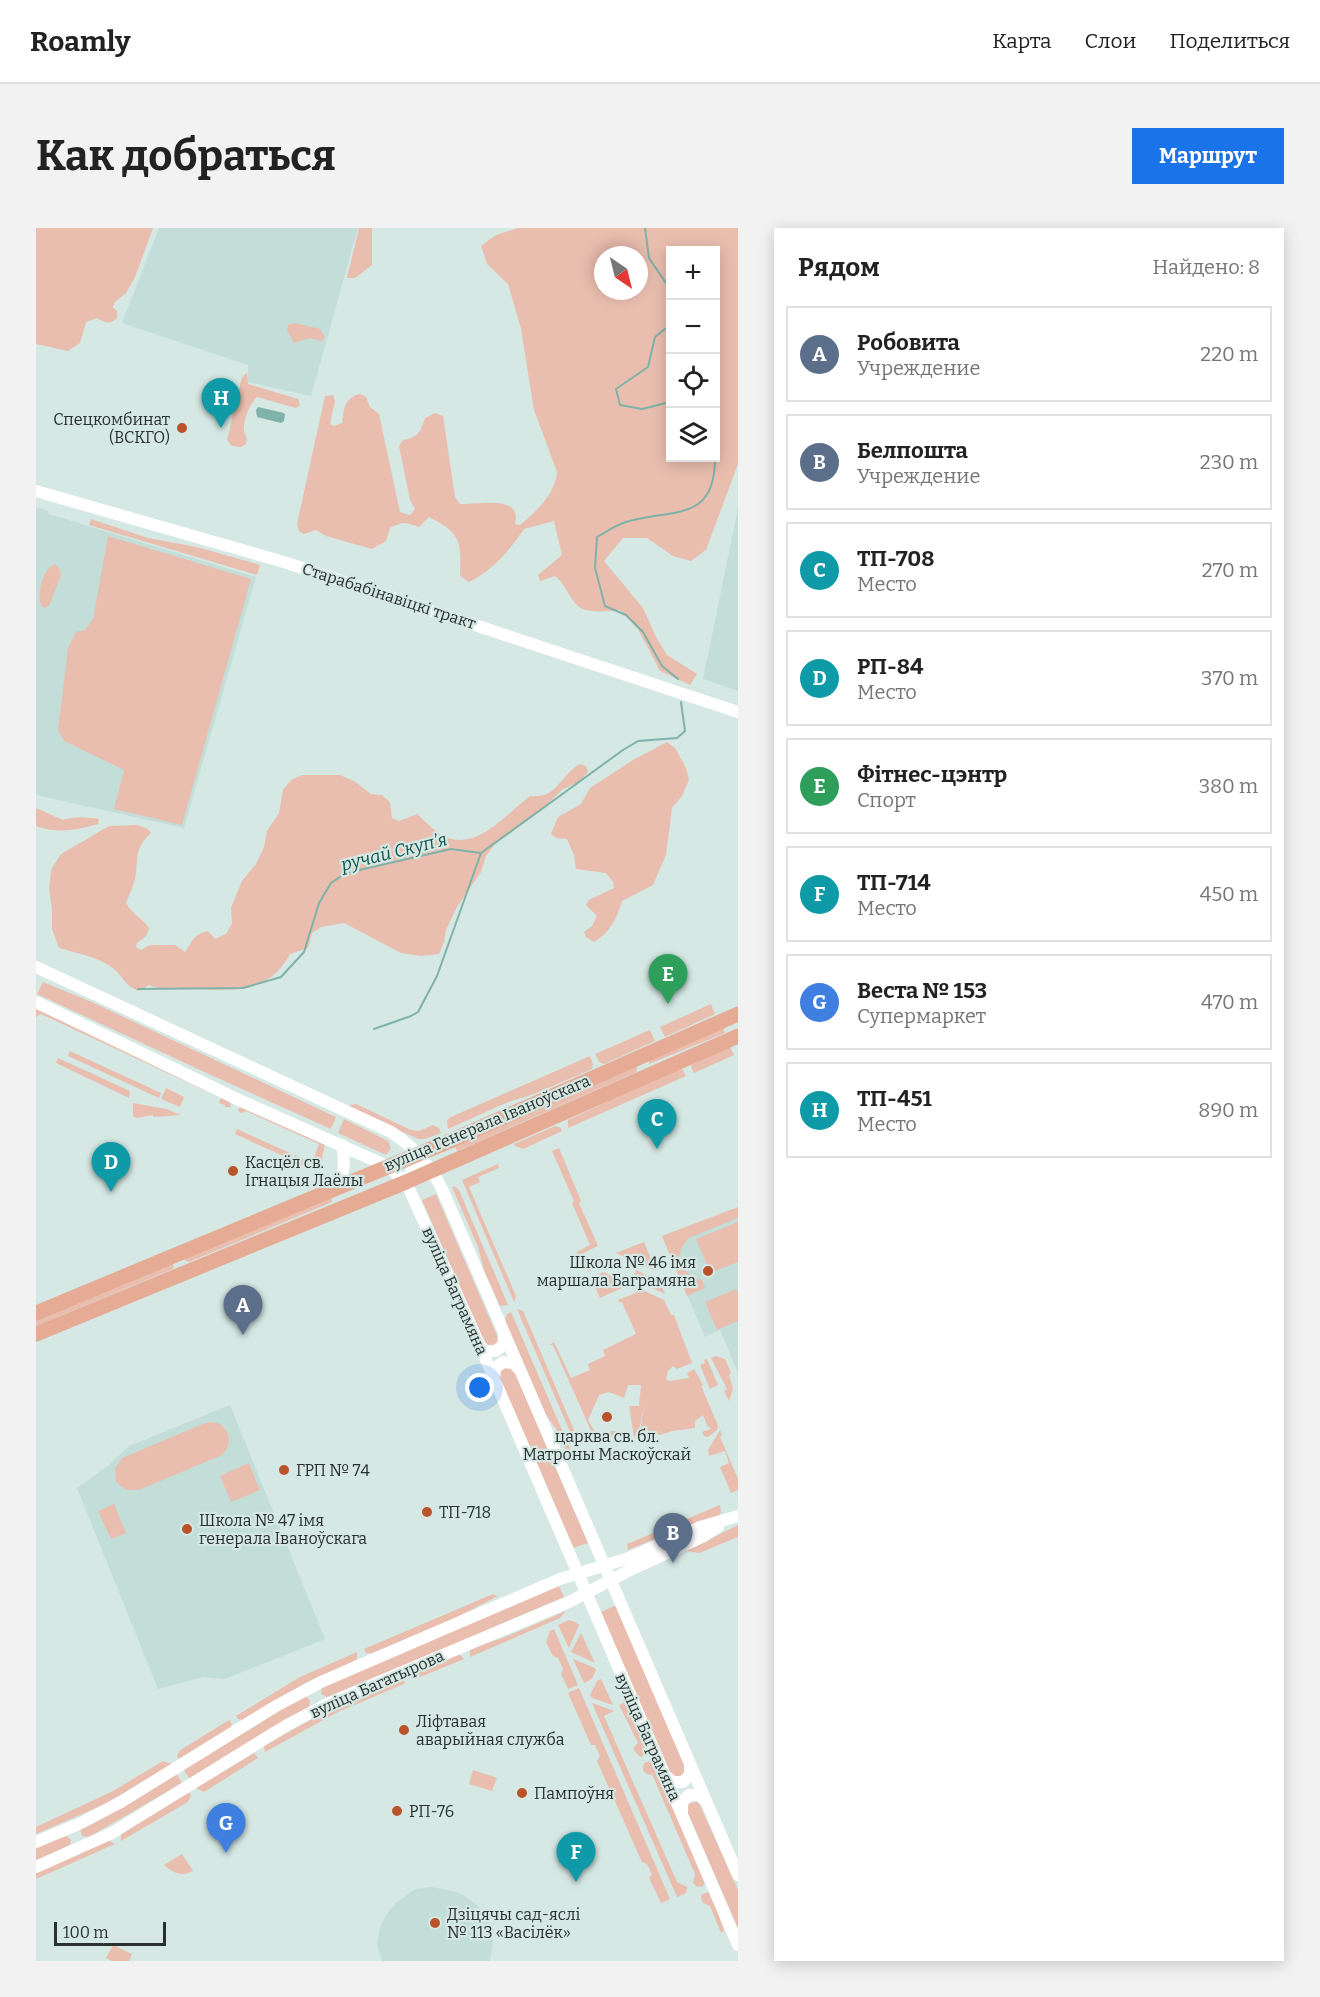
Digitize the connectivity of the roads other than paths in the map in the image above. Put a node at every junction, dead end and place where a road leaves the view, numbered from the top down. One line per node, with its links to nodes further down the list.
1 (36, 491): 2 (street, Старабабінавіцкі тракт)
2 (738, 712)
3 (36, 967): 12 (street, вуліца Баграмяна)
4 (36, 1002): 11 (street, вуліца Баграмяна)
5 (738, 1014): 7 (main road, вуліца Генерала Іваноўскага)
6 (738, 1036): 9 (main road, вуліца Генерала Іваноўскага)
7 (648, 1053): 8 (main road, вуліца Генерала Іваноўскага); 9 (main road)
8 (630, 1061): 10 (main road); 12 (main road, вуліца Генерала Іваноўскага)
9 (656, 1071): 10 (main road, вуліца Генерала Іваноўскага)
10 (638, 1080): 14 (main road, вуліца Генерала Іваноўскага)
11 (342, 1145): 13 (street, вуліца Баграмяна); 16 (street)
12 (420, 1153): 13 (main road, вуліца Генерала Іваноўскага); 14 (street, вуліца Баграмяна); 15 (street)
13 (387, 1166): 15 (street, вуліца Баграмяна); 16 (main road, вуліца Генерала Іваноўскага)
14 (432, 1171): 15 (main road, вуліца Генерала Іваноўскага); 23 (street, вуліца Баграмяна)
15 (406, 1182): 19 (main road, вуліца Генерала Іваноўскага); 24 (street, вуліца Баграмяна)
16 (337, 1187): 17 (main road, вуліца Генерала Іваноўскага)
17 (186, 1251): 18 (main road, вуліца Генерала Іваноўскага); 19 (main road)
18 (166, 1259): 20 (main road); 21 (main road, вуліца Генерала Іваноўскага)
19 (194, 1270): 20 (main road, вуліца Генерала Іваноўскага)
20 (174, 1278): 22 (main road, вуліца Генерала Іваноўскага)
21 (36, 1313)
22 (36, 1334)
23 (504, 1335): 24 (street); 25 (street, вуліца Баграмяна)
24 (480, 1346): 26 (street, вуліца Баграмяна)
25 (519, 1370): 26 (street); 28 (street, вуліца Баграмяна)
26 (495, 1382): 29 (street, вуліца Баграмяна)
27 (733, 1518): 28 (street, вуліца Багатырова); 30 (street, вуліца Багатырова)
28 (605, 1566): 29 (street, вуліца Багатырова); 30 (street, вуліца Баграмяна)
29 (577, 1574): 31 (street, вуліца Баграмяна); 32 (street, вуліца Багатырова)
30 (612, 1581): 31 (street, вуліца Багатырова); 36 (street, вуліца Баграмяна)
31 (586, 1594): 34 (street, вуліца Багатырова); 37 (street, вуліца Баграмяна)
32 (321, 1682): 33 (street, вуліца Багатырова); 34 (street)
33 (300, 1692): 35 (street); 40 (street, вуліца Багатырова)
34 (331, 1702): 35 (street, вуліца Багатырова)
35 (311, 1713): 43 (street, вуліца Багатырова)
36 (690, 1765): 37 (street); 38 (street, вуліца Баграмяна)
37 (666, 1775): 39 (street, вуліца Баграмяна)
38 (706, 1801): 39 (street); 46 (street, вуліца Баграмяна)
39 (682, 1812): 47 (street, вуліца Баграмяна)
40 (81, 1823): 41 (street, вуліца Багатырова); 43 (street)
41 (62, 1831): 42 (street, вуліца Багатырова); 44 (street)
42 (36, 1842)
43 (91, 1843): 44 (street, вуліца Багатырова)
44 (70, 1851): 45 (street, вуліца Багатырова)
45 (36, 1867)
46 (738, 1875)
47 (738, 1945)

